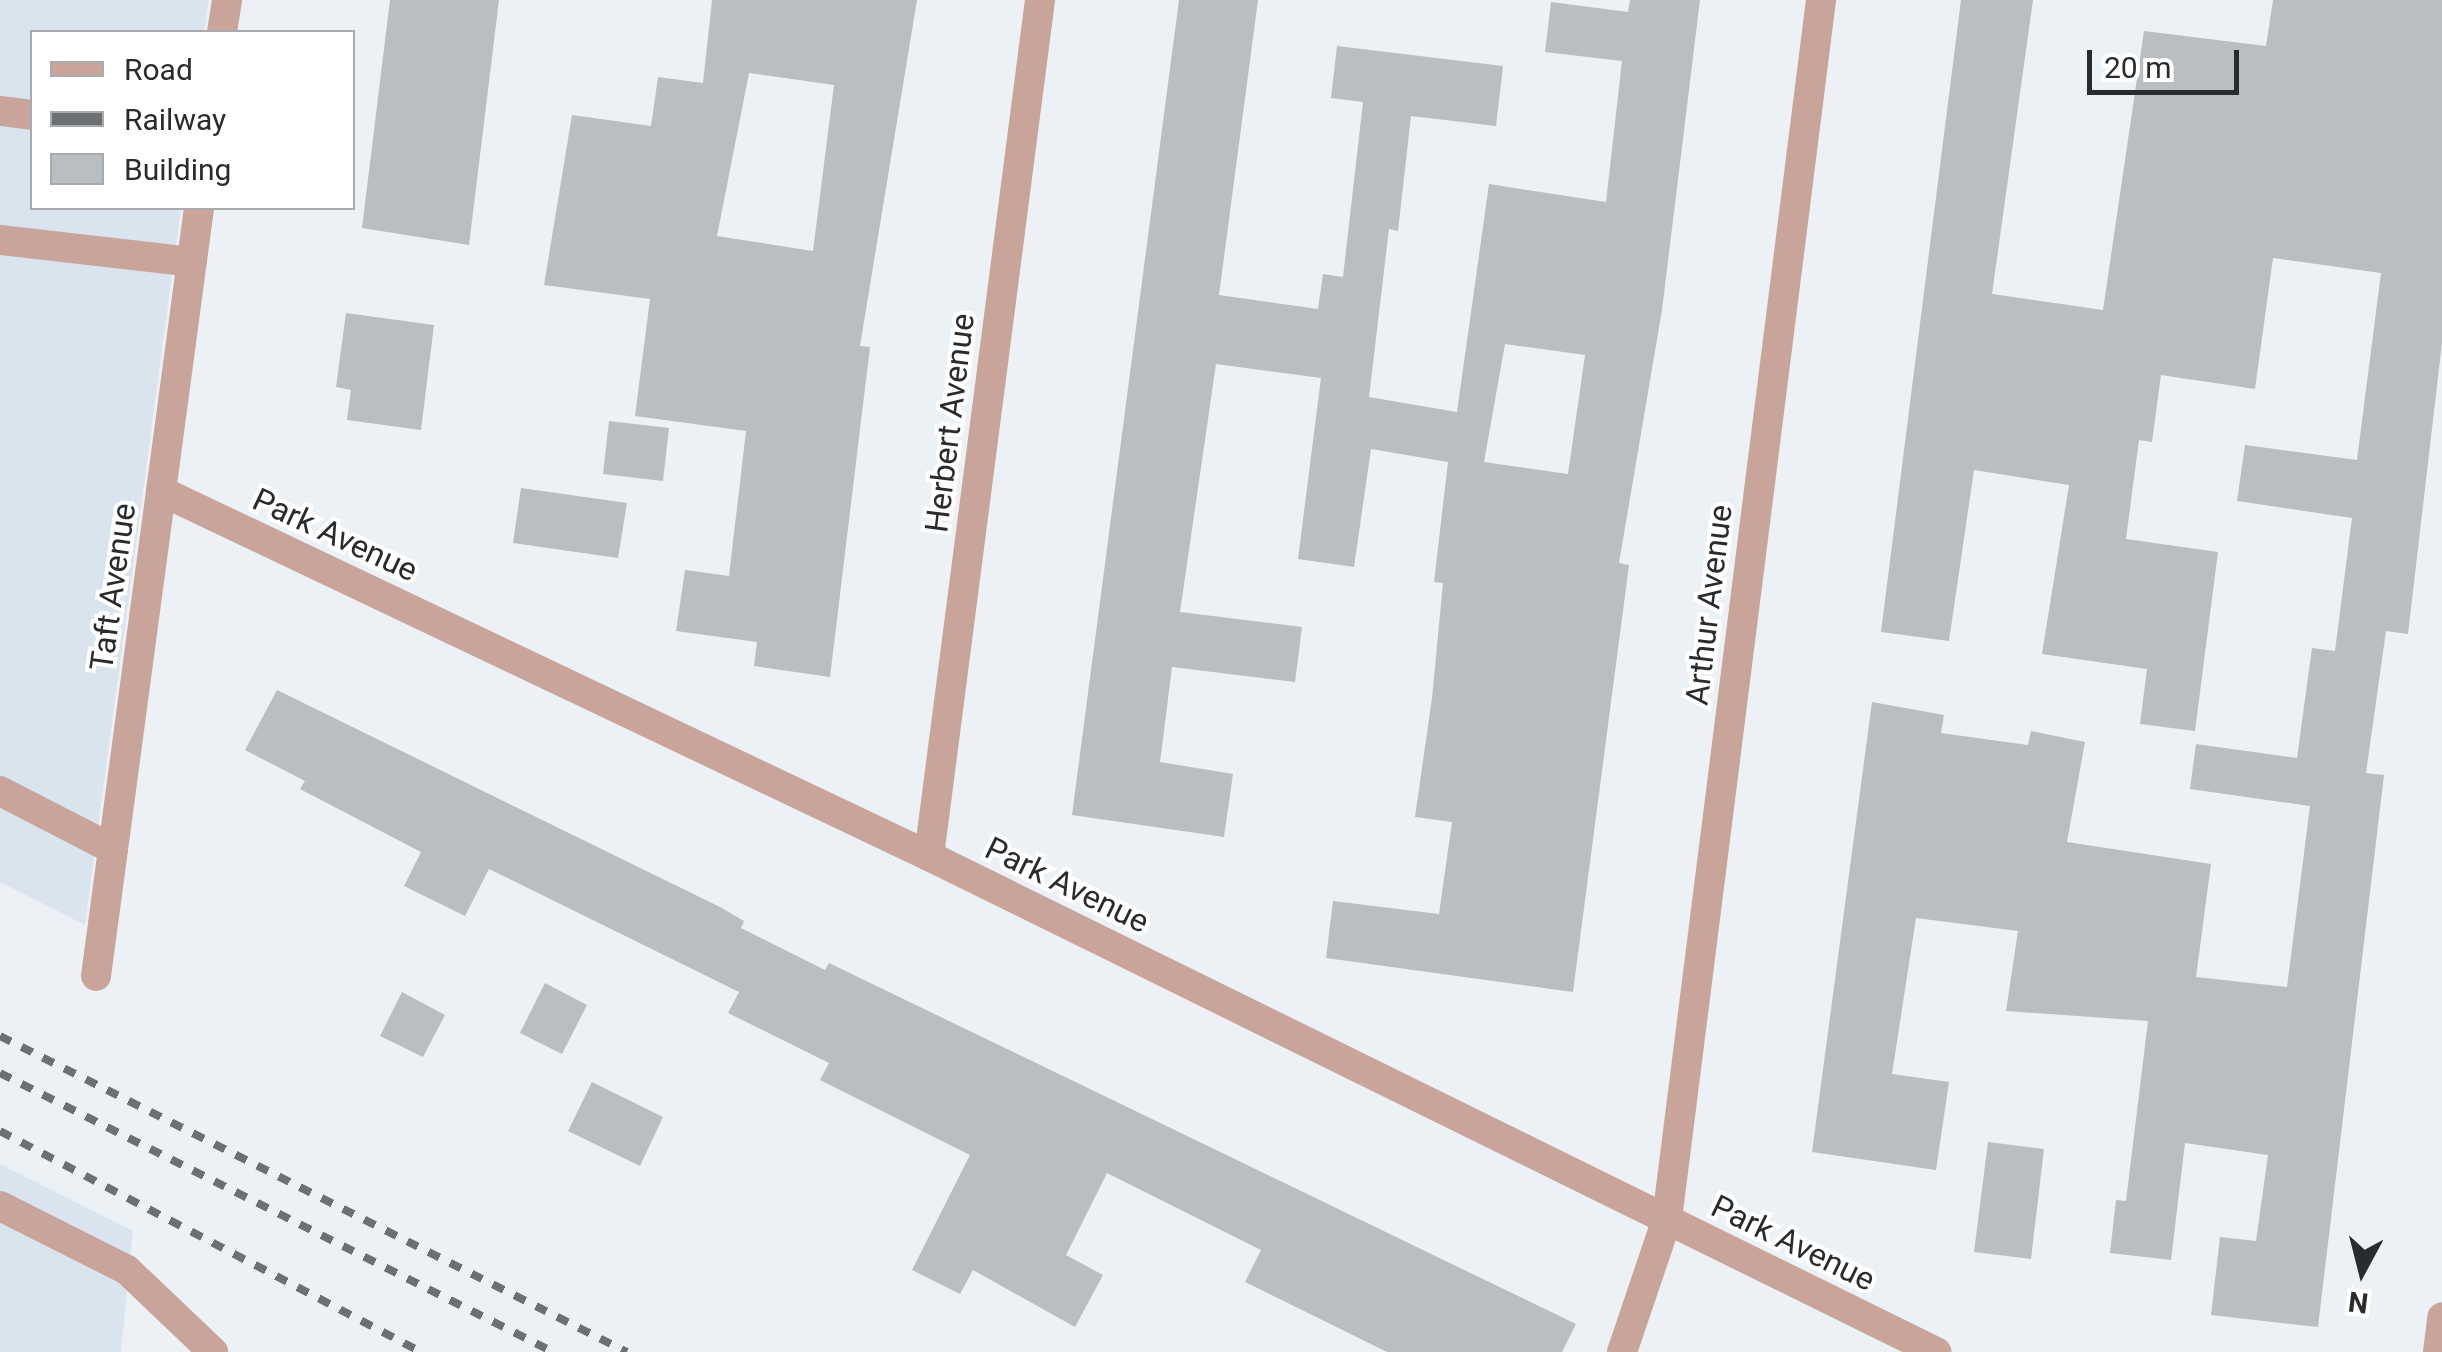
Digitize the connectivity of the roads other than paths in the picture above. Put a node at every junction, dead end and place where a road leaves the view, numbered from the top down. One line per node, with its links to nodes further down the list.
1 (226, 0): 4 (street)
2 (1040, 0): 13 (street, Herbert Avenue)
3 (1821, 0): 16 (street, Arthur Avenue)
4 (222, 30)
5 (0, 112): 6 (street)
6 (30, 116)
7 (199, 210): 9 (street, Taft Avenue)
8 (0, 240): 9 (street)
9 (192, 262): 10 (street, Taft Avenue)
10 (161, 491): 12 (street, Taft Avenue); 13 (street, Park Avenue)
11 (0, 791): 12 (street)
12 (113, 849): 14 (street, Taft Avenue)
13 (929, 856): 16 (street, Park Avenue)
14 (96, 976)
15 (0, 1206): 18 (street)
16 (1666, 1219): 19 (street, Arthur Avenue); 20 (street, Park Avenue)
17 (2442, 1317): 21 (street)
18 (214, 1352)
19 (1622, 1352)
20 (1936, 1352)
21 (2438, 1352)

